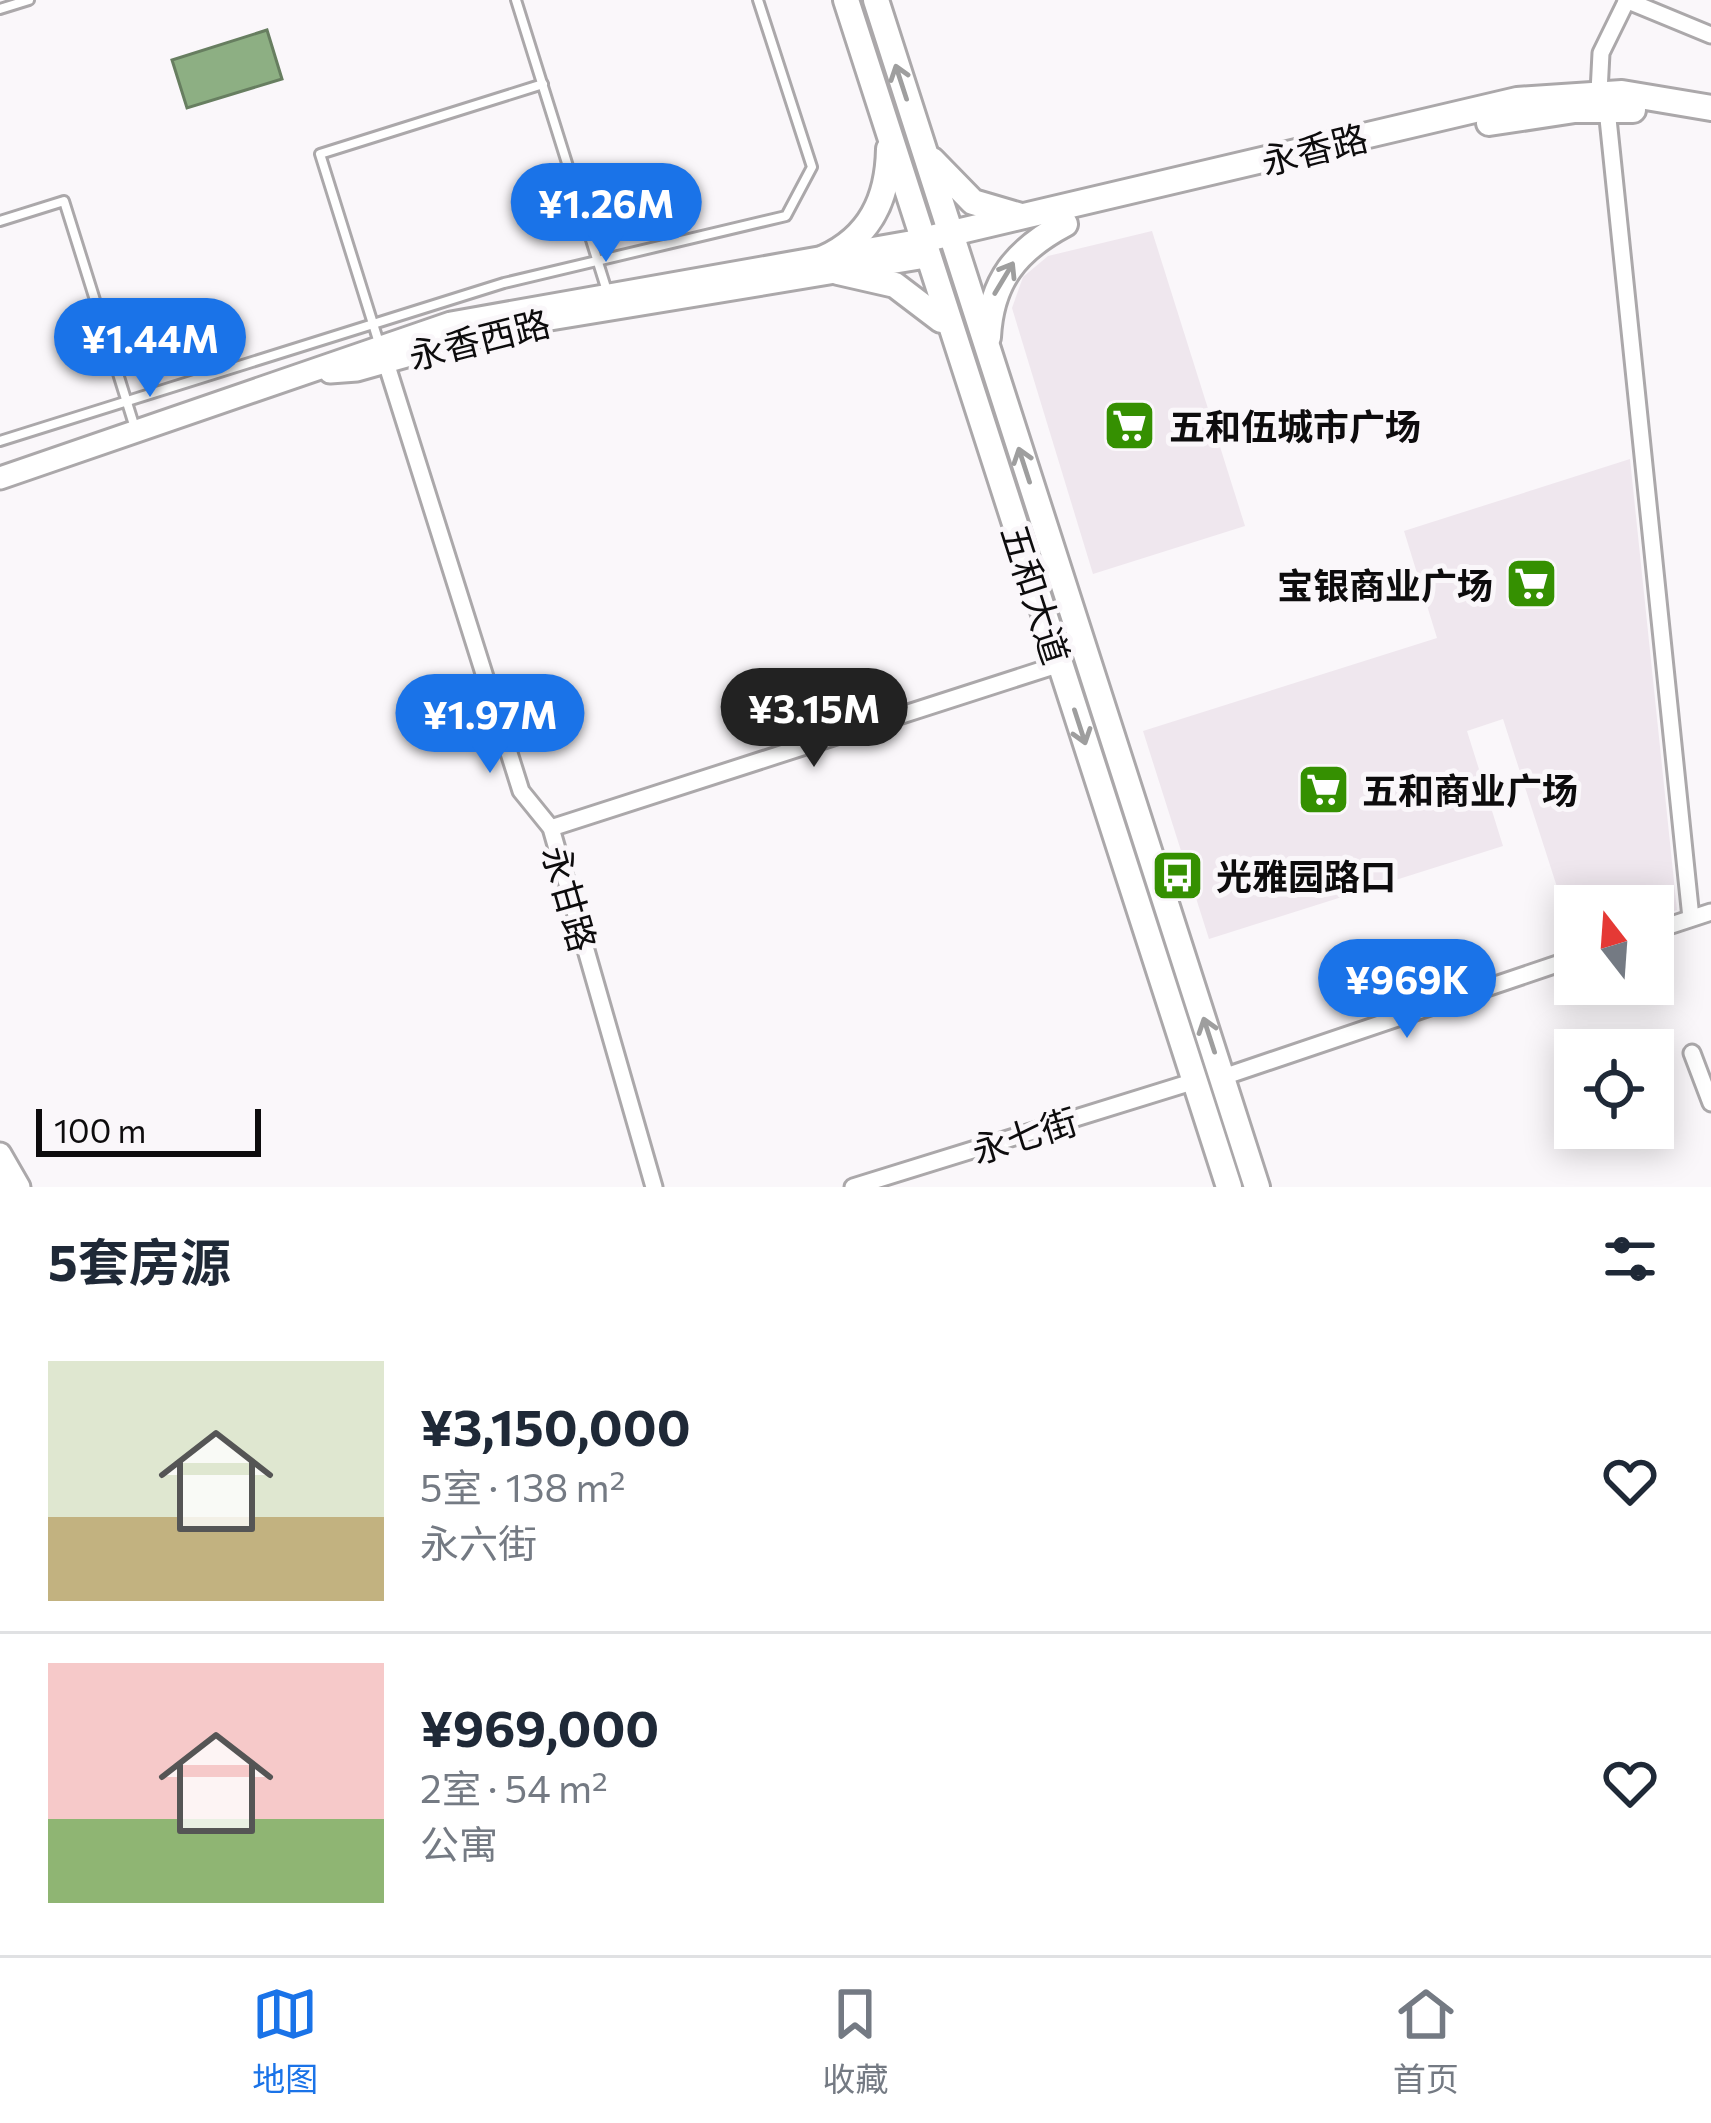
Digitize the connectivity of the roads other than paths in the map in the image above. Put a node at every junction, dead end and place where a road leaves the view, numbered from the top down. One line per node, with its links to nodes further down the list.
1 (29, 0): 7 (lane)
2 (516, 0): 9 (lane)
3 (758, 0): 20 (lane)
4 (846, 0): 14 (main road, 五和大道)
5 (875, 0): 13 (main road, 五和大道, one-way to 5)
6 (1626, 0): 8 (street); 10 (street)
7 (0, 9)
8 (1711, 34)
9 (543, 84): 20 (lane); 24 (lane)
10 (1603, 101): 11 (main road, 永香路); 12 (main road, 永香路); 15 (main road, 永香路); 17 (main road, 永香路); 34 (street)
11 (1711, 107)
12 (1711, 124)
13 (917, 131): 14 (main road); 15 (main road); 18 (main road, 五和大道)
14 (889, 132): 19 (main road, 五和大道); 21 (main road)
15 (1035, 214): 18 (main road, 永香路)
16 (0, 221): 27 (lane)
17 (1066, 224): 18 (main road, 永香路); 25 (main road, one-way to 17)
18 (952, 242): 19 (main road, 永香路); 25 (main road, 五和大道)
19 (923, 248): 21 (main road, 永香西路); 23 (main road, 五和大道)
20 (598, 261): 22 (lane); 24 (lane)
21 (831, 265): 22 (main road, 永香西路); 23 (main road); 24 (main road, 永香西路)
22 (608, 293): 24 (main road, 永香西路)
23 (952, 340): 26 (main road, 五和大道)
24 (380, 343): 27 (lane); 28 (main road, 永香西路); 32 (street, 永甘路)
25 (990, 359): 26 (main road); 38 (main road, 五和大道, one-way to 25)
26 (962, 370): 31 (main road, 五和大道)
27 (127, 401): 28 (lane); 29 (lane)
28 (137, 434): 30 (main road, 永香西路)
29 (0, 441)
30 (0, 478)
31 (1060, 664): 32 (street); 39 (main road, 五和大道, one-way to 39)
32 (551, 828): 43 (street, 永甘路)
33 (1711, 912): 34 (street)
34 (1691, 918): 35 (street)
35 (1674, 924)
36 (1554, 965): 38 (street)
37 (1692, 1053): 40 (street)
38 (1223, 1077): 46 (main road, 五和大道)
39 (1195, 1082): 44 (street, 永七街); 45 (main road, 五和大道)
40 (1711, 1103)
41 (0, 1154): 42 (main road)
42 (19, 1187)
43 (654, 1187)
44 (854, 1187)
45 (1229, 1187)
46 (1258, 1187)

